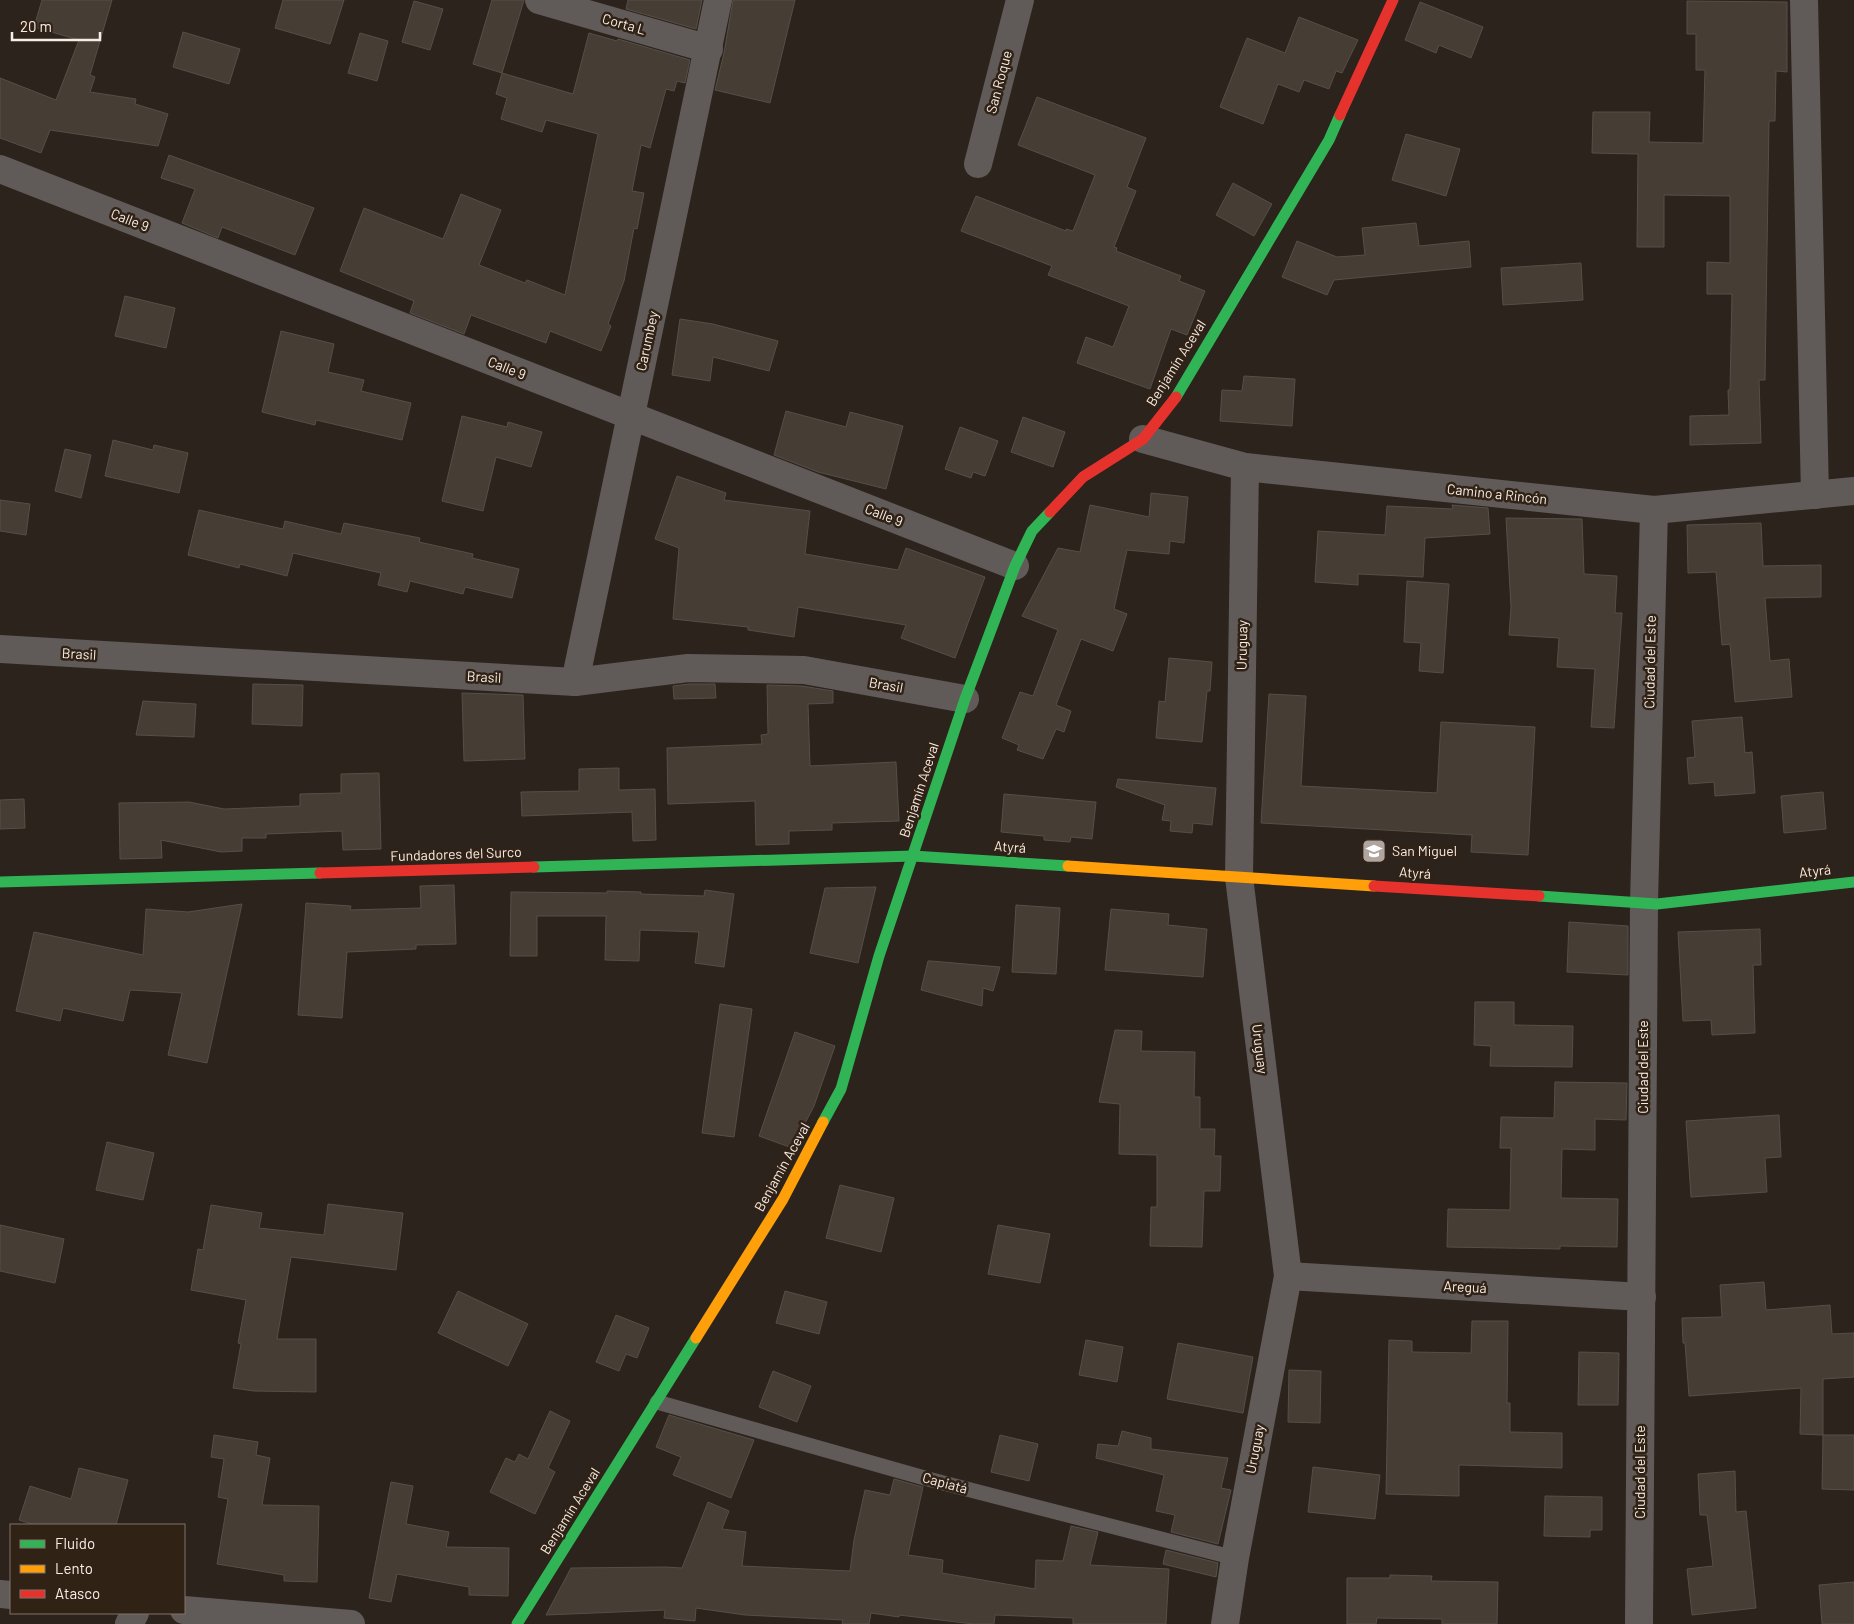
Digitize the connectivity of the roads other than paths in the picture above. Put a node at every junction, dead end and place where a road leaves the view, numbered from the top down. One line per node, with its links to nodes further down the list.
1 (539, 0): 6 (street, Corta L)
2 (718, 0): 6 (street, Carumbey)
3 (1020, 0): 7 (street, San Roque)
4 (1393, 0): 10 (street, Benjamín Aceval)
5 (1804, 0): 13 (street)
6 (709, 49): 9 (street, Carumbey)
7 (978, 164)
8 (0, 169): 9 (street, Calle 9)
9 (631, 416): 15 (street, Calle 9); 17 (street, Carumbey)
10 (1143, 439): 11 (street, Camino a Rincón); 15 (street, Benjamín Aceval)
11 (1245, 467): 14 (street, Camino a Rincón); 20 (street, Uruguay)
12 (1854, 491): 13 (street, Camino a Rincón)
13 (1815, 495): 14 (street, Camino a Rincón)
14 (1654, 510): 23 (street, Ciudad del Este)
15 (1014, 566): 18 (street, Benjamín Aceval)
16 (0, 649): 17 (street, Brasil)
17 (575, 682): 18 (street, Brasil)
18 (965, 699): 19 (street, Benjamín Aceval)
19 (912, 856): 20 (street, Atyrá); 21 (street, Fundadores del Surco); 26 (street, Benjamín Aceval)
20 (1238, 877): 23 (street, Atyrá); 24 (street, Uruguay)
21 (0, 882)
22 (1854, 882): 23 (street, Atyrá)
23 (1644, 903): 25 (street, Ciudad del Este)
24 (1288, 1276): 25 (street, Areguá); 27 (street, Uruguay)
25 (1642, 1297): 32 (street, Ciudad del Este)
26 (657, 1402): 27 (lane, Capiatá); 30 (street, Benjamín Aceval)
27 (1234, 1558): 31 (street, Uruguay)
28 (185, 1610): 29 (street)
29 (351, 1624)
30 (517, 1624)
31 (1225, 1624)
32 (1639, 1624)

